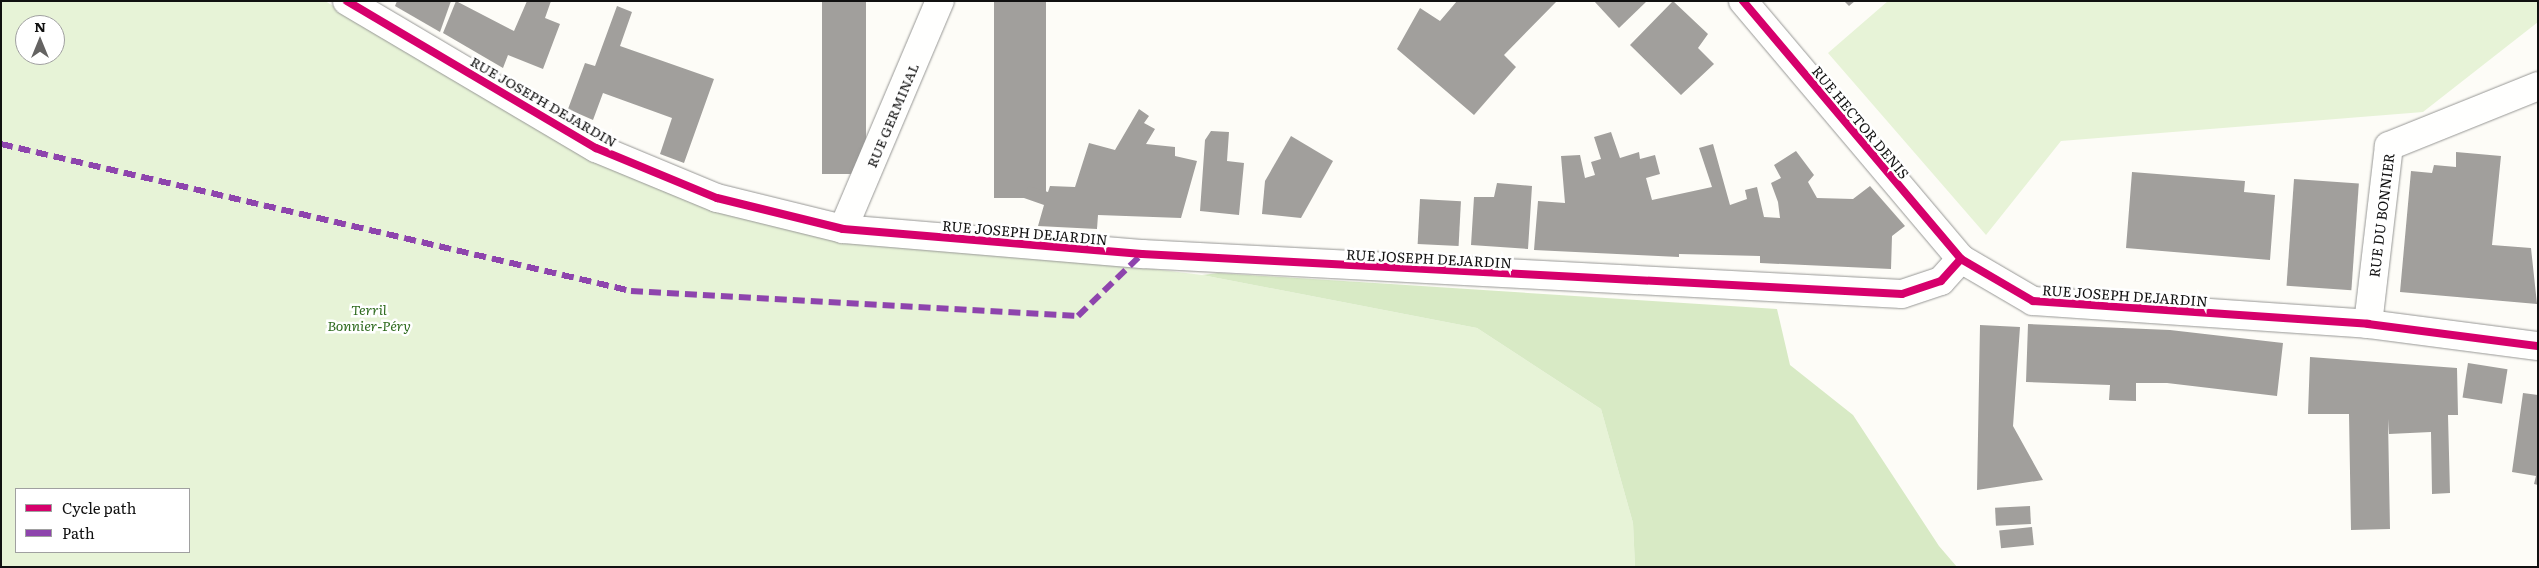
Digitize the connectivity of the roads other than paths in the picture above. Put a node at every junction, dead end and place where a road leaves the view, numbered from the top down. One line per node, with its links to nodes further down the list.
1 (347, 1): 5 (street, RUE JOSEPH DEJARDIN)
2 (940, 1): 5 (street, RUE GERMINAL)
3 (1743, 1): 6 (street, RUE HECTOR DENIS)
4 (2538, 86): 7 (street, RUE DU BONNIER)
5 (843, 229): 6 (street, RUE JOSEPH DEJARDIN)
6 (1961, 259): 7 (street, RUE JOSEPH DEJARDIN)
7 (2368, 324): 8 (street, RUE JOSEPH DEJARDIN)
8 (2538, 346)

